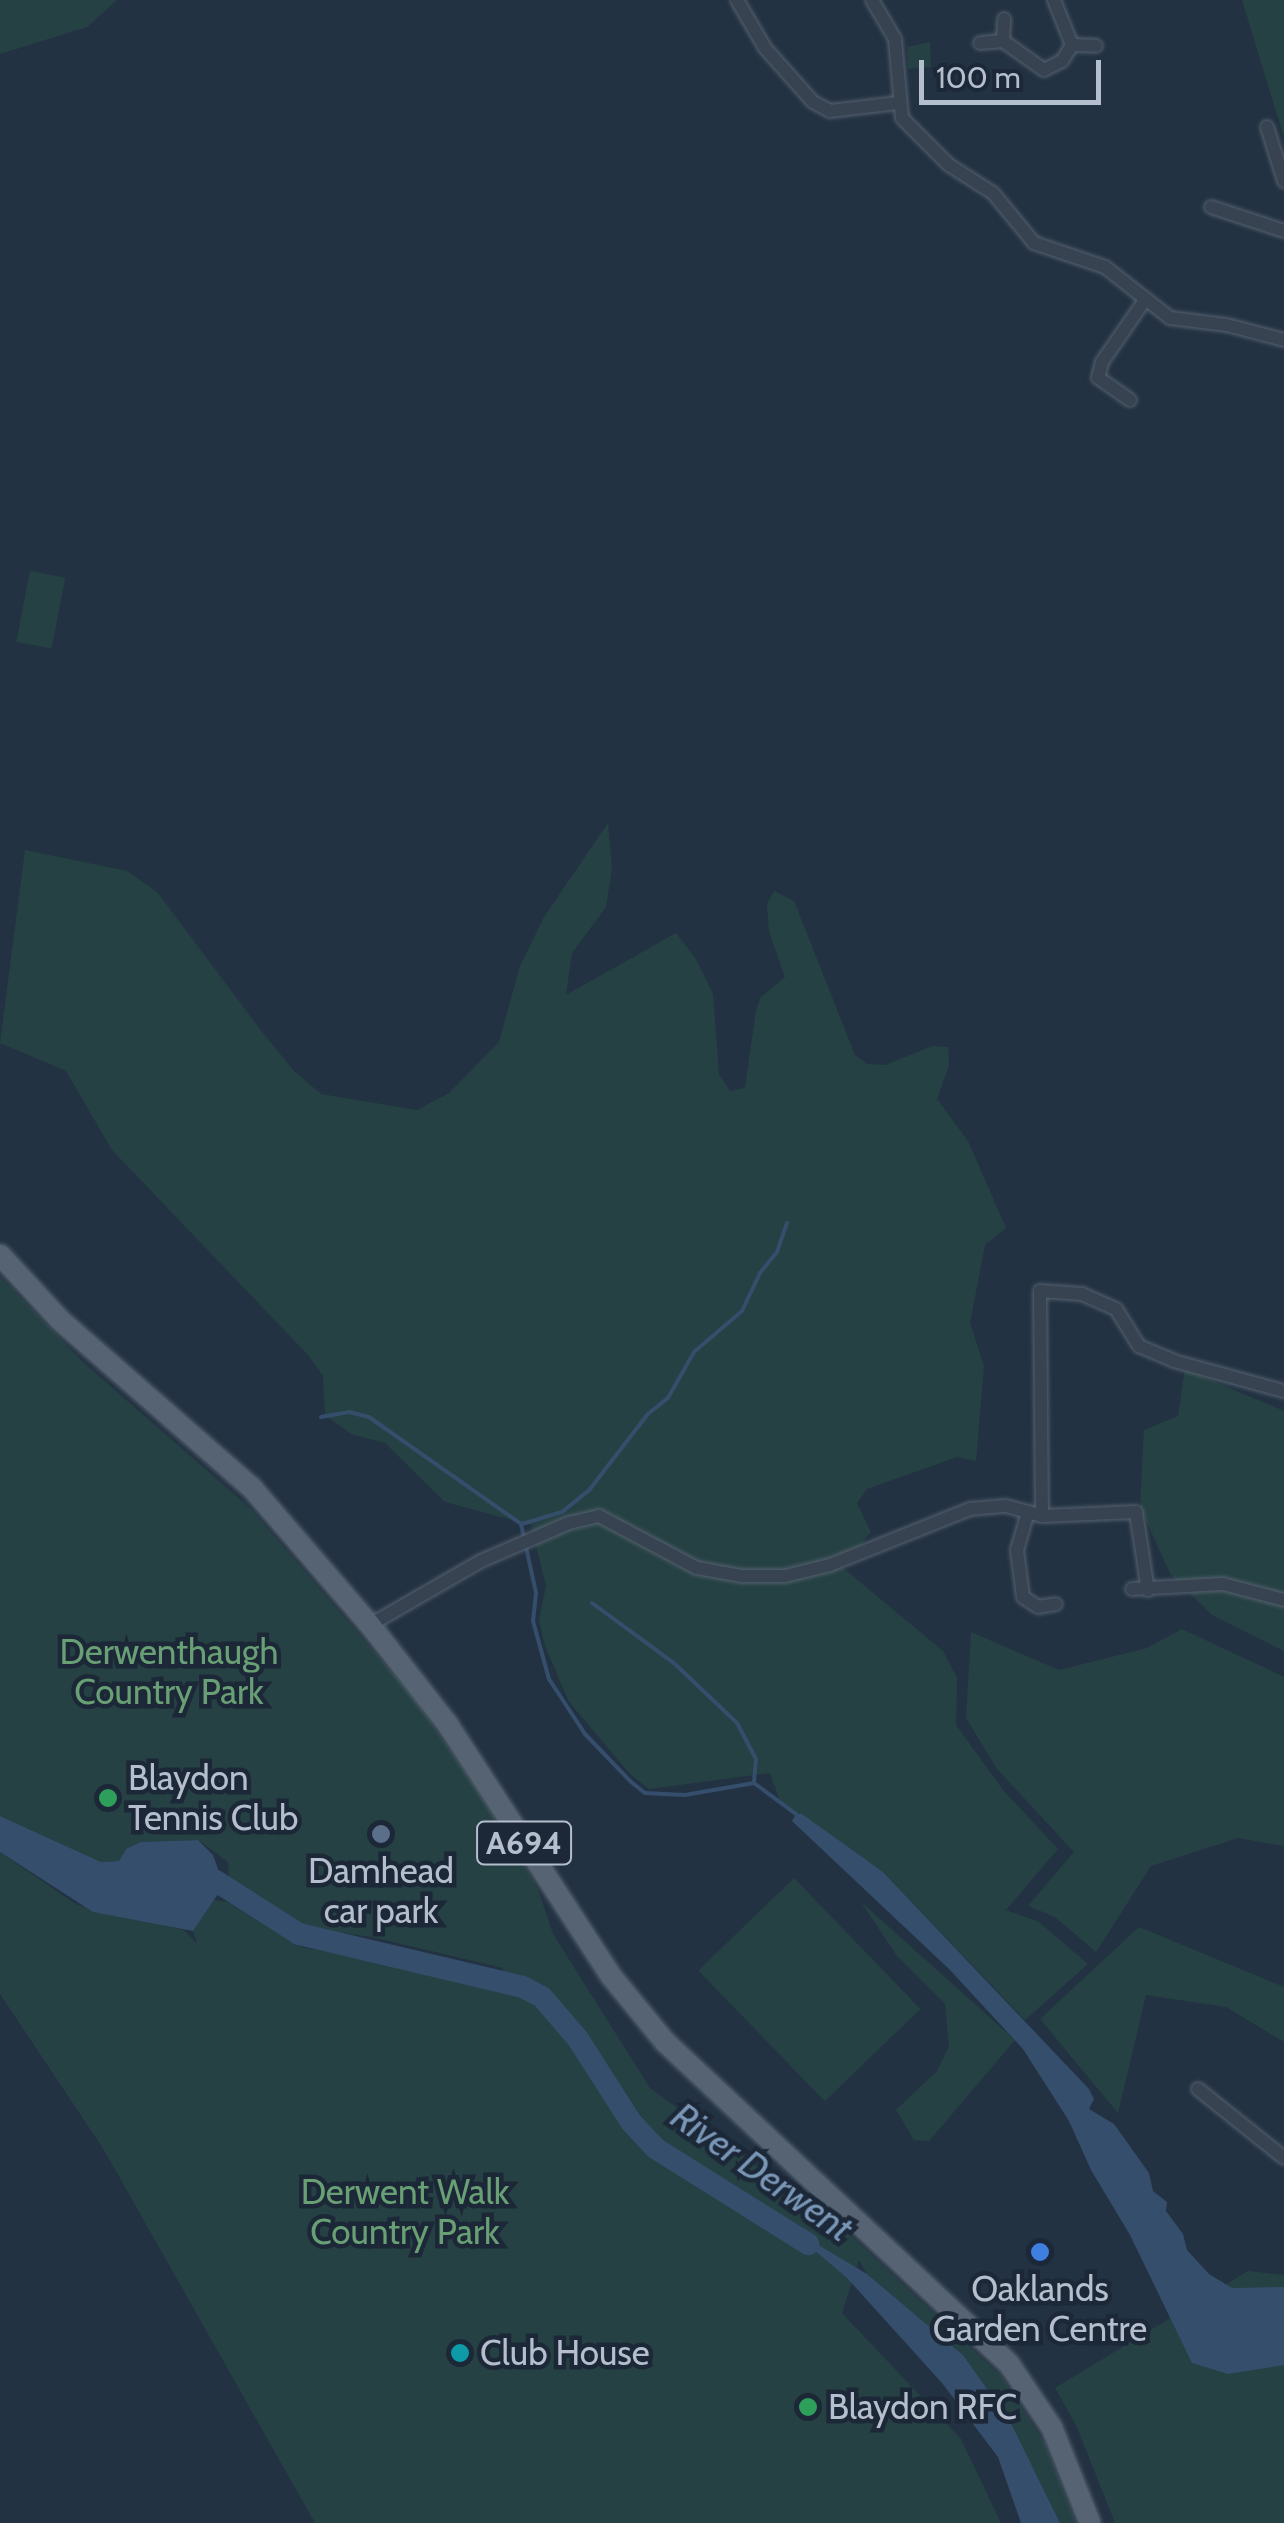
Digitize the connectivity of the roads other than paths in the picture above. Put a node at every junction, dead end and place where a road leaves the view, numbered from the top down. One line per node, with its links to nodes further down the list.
1 (737, 0): 9 (street)
2 (872, 0): 9 (street)
3 (1054, 0): 7 (street)
4 (1004, 19): 5 (street)
5 (1003, 40): 6 (street); 7 (street)
6 (980, 43)
7 (1072, 45): 8 (street)
8 (1096, 46)
9 (898, 103): 14 (street)
10 (1266, 127): 11 (street)
11 (1284, 181)
12 (1211, 207): 13 (street)
13 (1284, 231)
14 (1146, 300): 15 (street); 16 (street)
15 (1284, 340)
16 (1130, 400)
17 (0, 1256): 24 (main road, A694)
18 (1284, 1392): 19 (street)
19 (1035, 1514): 21 (street); 23 (street); 24 (street)
20 (1132, 1590): 21 (street)
21 (1148, 1590): 22 (street)
22 (1284, 1600)
23 (1056, 1604)
24 (370, 1625): 27 (main road, A694)
25 (1198, 2089): 26 (street)
26 (1284, 2158)
27 (1090, 2523)

